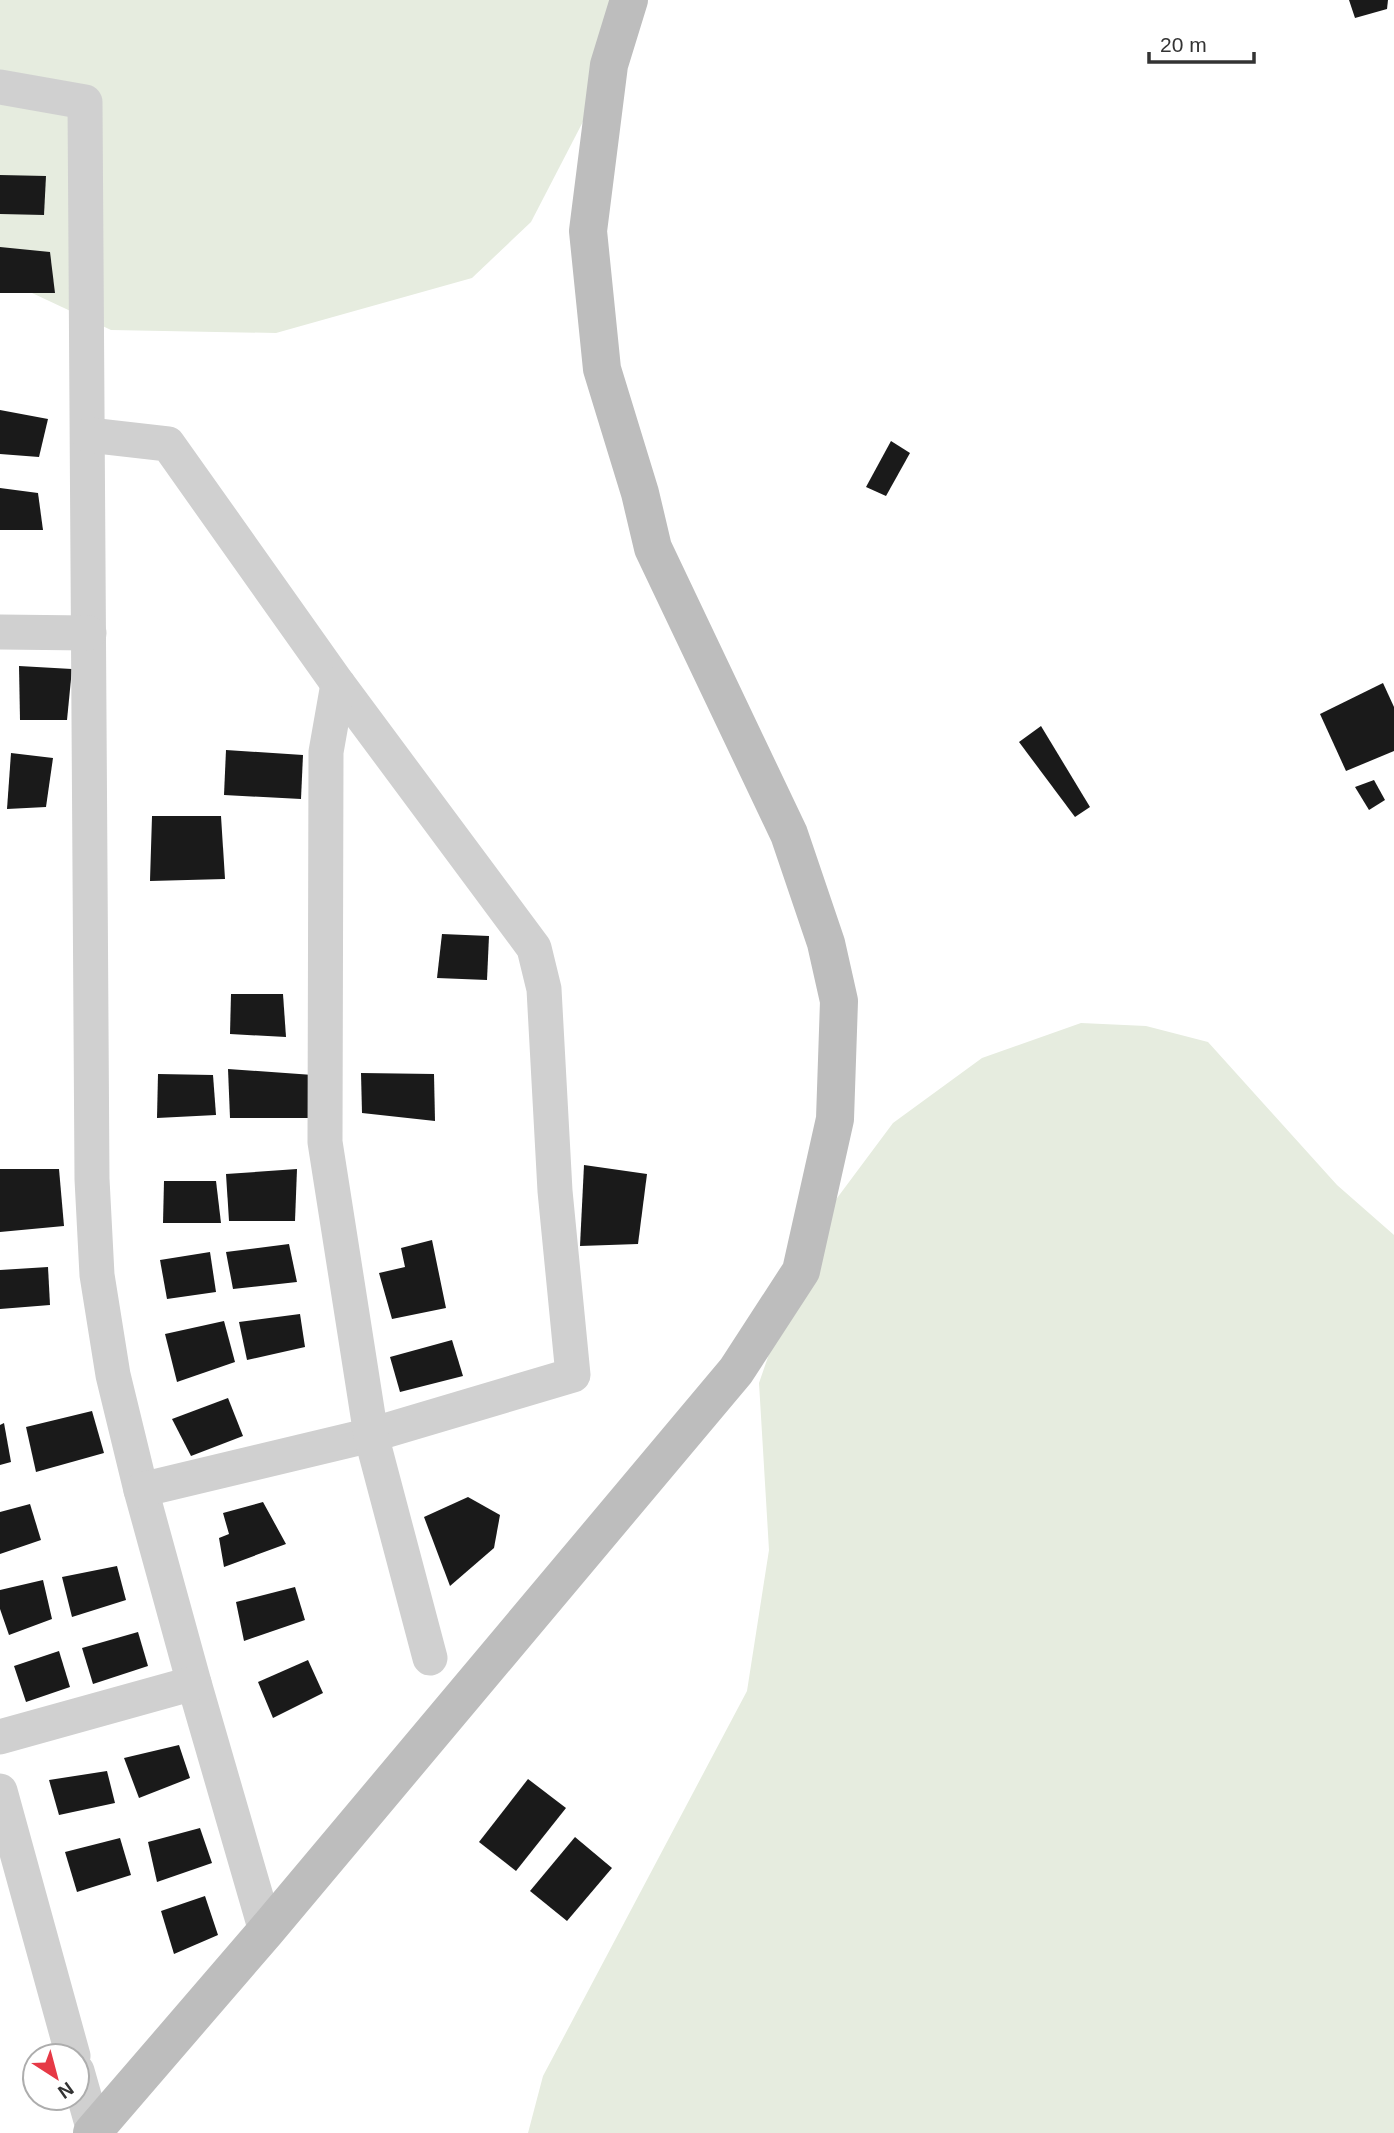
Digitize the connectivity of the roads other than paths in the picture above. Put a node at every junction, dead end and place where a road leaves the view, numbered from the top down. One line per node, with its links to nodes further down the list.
1 (629, 0): 13 (street)
2 (0, 87): 3 (street)
3 (89, 435): 5 (street); 6 (street)
4 (0, 632): 5 (street)
5 (89, 633): 8 (street)
6 (338, 684): 7 (street); 7 (street)
7 (371, 1435): 8 (street); 9 (street)
8 (141, 1490): 10 (street)
9 (430, 1658)
10 (194, 1683): 11 (street); 13 (street)
11 (0, 1738)
12 (0, 1791): 14 (street)
13 (266, 1931): 16 (street)
14 (69, 2042)
15 (88, 2112): 16 (street)
16 (93, 2132)

